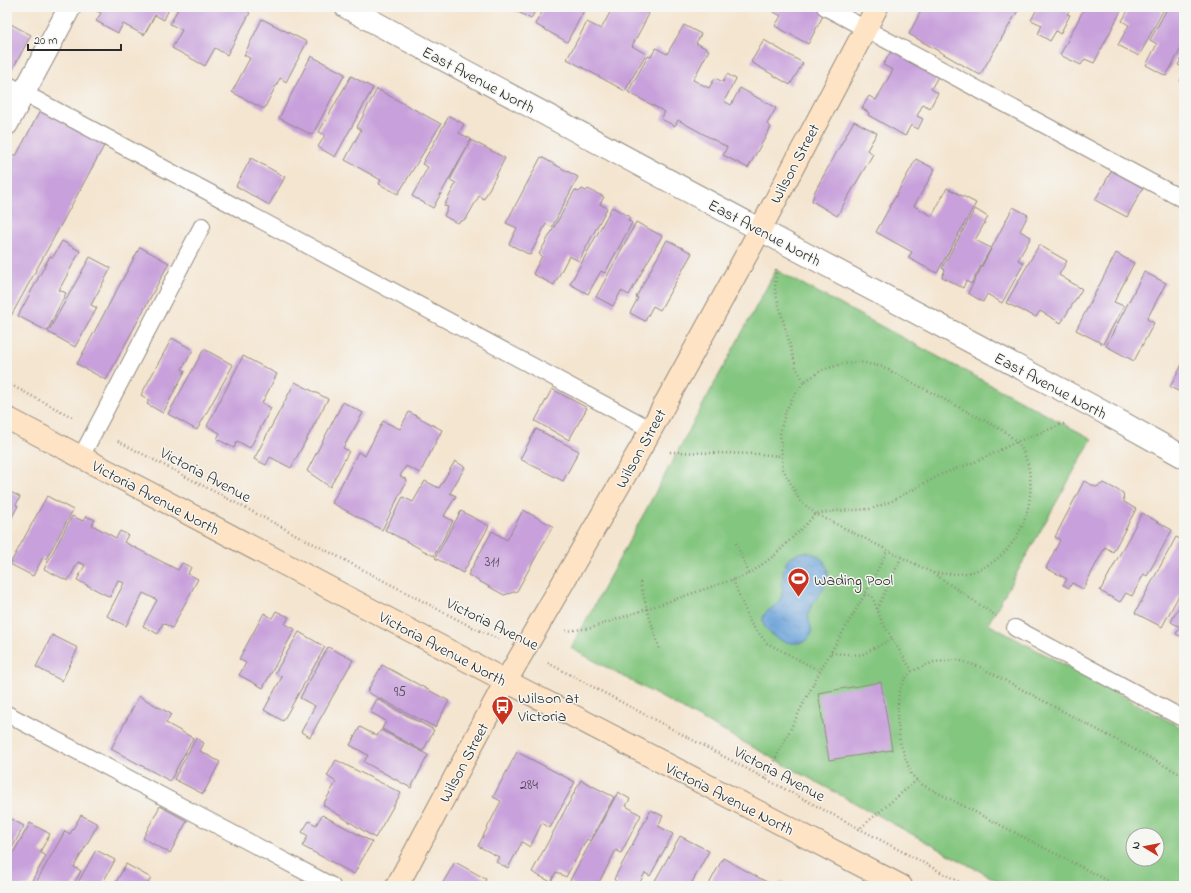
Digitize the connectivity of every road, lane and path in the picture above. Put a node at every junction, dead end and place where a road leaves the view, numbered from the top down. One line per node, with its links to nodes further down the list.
1 (70, 7): 6 (street)
2 (346, 7): 10 (street, East Avenue North)
3 (825, 7): 5 (lane)
4 (877, 7): 5 (main road, Wilson Street)
5 (865, 29): 8 (lane); 10 (main road, Wilson Street)
6 (16, 88): 7 (street); 16 (lane)
7 (7, 124)
8 (1184, 200)
9 (202, 226): 15 (lane)
10 (768, 234): 11 (path); 13 (street, East Avenue North); 16 (main road, Wilson Street)
11 (804, 382): 17 (path); 18 (path)
12 (7, 383): 15 (path, Victoria Avenue)
13 (1094, 407): 17 (path); 20 (street, East Avenue North)
14 (7, 418): 19 (main road, Victoria Avenue North)
15 (96, 430): 19 (lane); 34 (path, Victoria Avenue)
16 (646, 437): 18 (path); 34 (main road, Wilson Street)
17 (1016, 442): 21 (path); 25 (path)
18 (781, 456): 21 (path)
19 (81, 457): 39 (main road, Victoria Avenue North)
20 (1184, 457)
21 (816, 514): 23 (path); 26 (path)
22 (736, 543): 26 (path)
23 (886, 551): 24 (path); 29 (path)
24 (900, 558): 25 (path); 31 (path)
25 (933, 573): 32 (path)
26 (749, 574): 27 (path)
27 (733, 580): 30 (path); 37 (path)
28 (640, 582): 30 (path)
29 (865, 594): 31 (path); 36 (path)
30 (647, 610): 34 (path); 35 (path)
31 (877, 610): 33 (path)
32 (1015, 628): 41 (lane)
33 (892, 639): 36 (path); 38 (path)
34 (529, 642): 39 (main road, Wilson Street); 43 (path, Victoria Avenue)
35 (660, 651)
36 (830, 652): 37 (path)
37 (820, 671): 43 (path)
38 (912, 671): 42 (path); 44 (path)
39 (506, 681): 45 (main road, Victoria Avenue North); 50 (main road, Wilson Street)
40 (7, 714): 49 (lane)
41 (1184, 719)
42 (1184, 776)
43 (765, 779): 45 (path); 46 (path, Victoria Avenue)
44 (917, 780): 46 (path); 53 (path)
45 (750, 808): 47 (main road, Victoria Avenue North)
46 (858, 829): 47 (path); 52 (path, Victoria Avenue)
47 (841, 855): 51 (main road, Victoria Avenue North)
48 (1184, 880): 54 (path)
49 (332, 886)
50 (397, 886)
51 (901, 886)
52 (967, 886)
53 (1118, 886)
54 (1170, 886)

